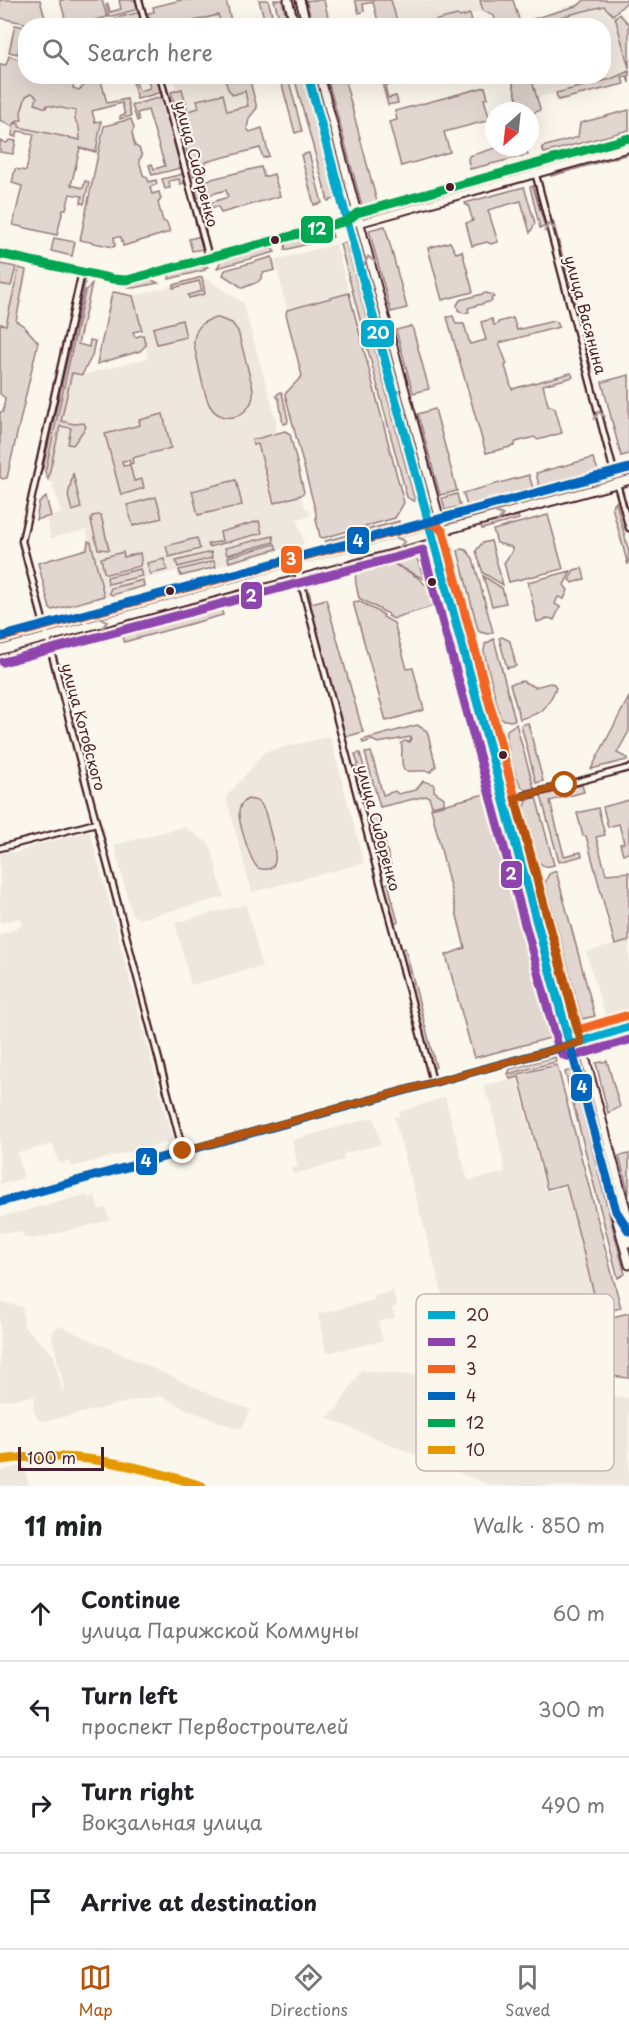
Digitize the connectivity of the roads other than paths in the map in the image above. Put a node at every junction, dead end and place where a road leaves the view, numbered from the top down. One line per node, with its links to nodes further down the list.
1 (139, 0): 4 (street)
2 (288, 0): 5 (main road)
3 (300, 0): 6 (main road)
4 (144, 18)
5 (293, 18)
6 (305, 18)
7 (162, 84): 20 (street, улица Сидоренко)
8 (310, 84): 11 (main road)
9 (322, 84): 10 (main road)
10 (333, 125): 11 (main road); 16 (main road)
11 (322, 128): 17 (main road)
12 (629, 138): 14 (street)
13 (629, 148): 15 (street)
14 (533, 164): 15 (street, улица Васянина); 16 (street)
15 (535, 174): 18 (street); 28 (street, улица Васянина, one-way to 15)
16 (357, 213): 17 (street); 18 (main road)
17 (347, 220): 18 (street); 20 (street); 24 (main road)
18 (360, 223): 23 (main road, one-way to 18)
19 (0, 254): 21 (street)
20 (209, 258): 22 (street)
21 (82, 272): 22 (street); 39 (street, улица Котовского)
22 (112, 279)
23 (387, 324): 24 (main road); 25 (main road)
24 (375, 327): 26 (main road)
25 (408, 404): 26 (main road); 31 (main road)
26 (397, 406): 32 (main road)
27 (629, 468): 28 (highway)
28 (614, 472): 30 (highway); 31 (highway)
29 (629, 480): 30 (highway)
30 (617, 484): 33 (street); 34 (highway, one-way to 30)
31 (439, 519): 32 (highway); 34 (main road)
32 (428, 522): 35 (main road); 36 (highway)
33 (629, 528)
34 (442, 531): 35 (highway); 42 (main road)
35 (431, 535): 37 (highway, one-way to 35); 43 (main road)
36 (294, 558): 37 (street); 39 (highway)
37 (297, 570): 38 (street); 41 (highway, one-way to 37)
38 (300, 579): 53 (street, улица Сидоренко)
39 (44, 625): 40 (highway); 41 (street, улица Котовского)
40 (0, 637)
41 (47, 637): 44 (highway); 48 (street, улица Котовского)
42 (472, 640): 43 (main road); 46 (main road)
43 (461, 643): 47 (main road)
44 (0, 650)
45 (629, 768): 46 (street)
46 (515, 798): 47 (street); 51 (main road)
47 (504, 801): 52 (main road)
48 (96, 823): 49 (street); 54 (street, улица Котовского)
49 (0, 848)
50 (629, 1028): 51 (main road)
51 (581, 1042): 52 (main road); 58 (main road)
52 (570, 1045): 53 (street); 56 (main road)
53 (433, 1082): 54 (street)
54 (183, 1151): 55 (street)
55 (0, 1202)
56 (613, 1202): 57 (main road); 58 (street)
57 (616, 1211): 60 (main road); 61 (main road)
58 (627, 1211): 59 (main road); 60 (main road)
59 (629, 1220)
60 (628, 1234): 61 (street)
61 (626, 1254): 62 (main road)
62 (629, 1265)
63 (0, 1461): 64 (street)
64 (202, 1486)

